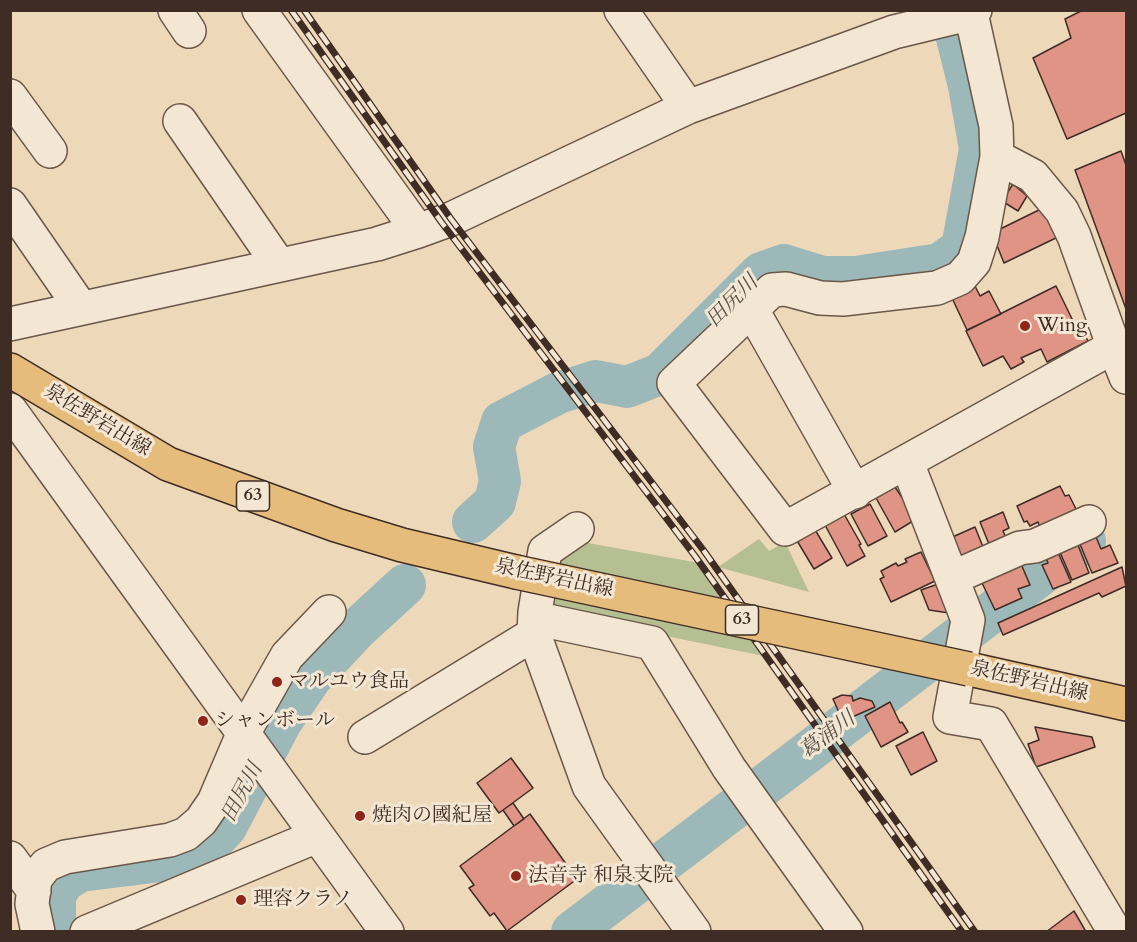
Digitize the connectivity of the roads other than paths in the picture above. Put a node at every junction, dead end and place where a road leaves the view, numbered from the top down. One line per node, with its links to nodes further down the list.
1 (259, 10): 10 (street)
2 (621, 10): 5 (street)
3 (969, 13): 5 (street); 8 (street)
4 (10, 96): 7 (street)
5 (688, 107): 10 (street)
6 (180, 122): 11 (street)
7 (50, 150)
8 (997, 157): 13 (street); 15 (street)
9 (10, 205): 12 (street)
10 (418, 231): 11 (street)
11 (279, 265): 12 (street)
12 (81, 308): 14 (street)
13 (752, 309): 20 (street); 20 (street)
14 (10, 324)
15 (1117, 340): 17 (street); 19 (street)
16 (10, 370): 26 (main road, 泉佐野岩出線 / 63, bridge)
17 (1126, 377)
18 (13, 419): 27 (street)
19 (907, 463): 20 (street); 23 (street)
20 (855, 492)
21 (1089, 522): 23 (street)
22 (577, 529): 25 (street)
23 (952, 578): 37 (street)
24 (329, 612): 27 (street)
25 (534, 634): 28 (street); 35 (street); 36 (street)
26 (1126, 704)
27 (244, 732): 29 (street); 31 (street)
28 (365, 737)
29 (317, 836): 33 (street); 34 (street)
30 (10, 858): 31 (street)
31 (34, 891): 32 (street)
32 (38, 932)
33 (87, 932)
34 (387, 932)
35 (694, 932)
36 (846, 932)
37 (1115, 932)

